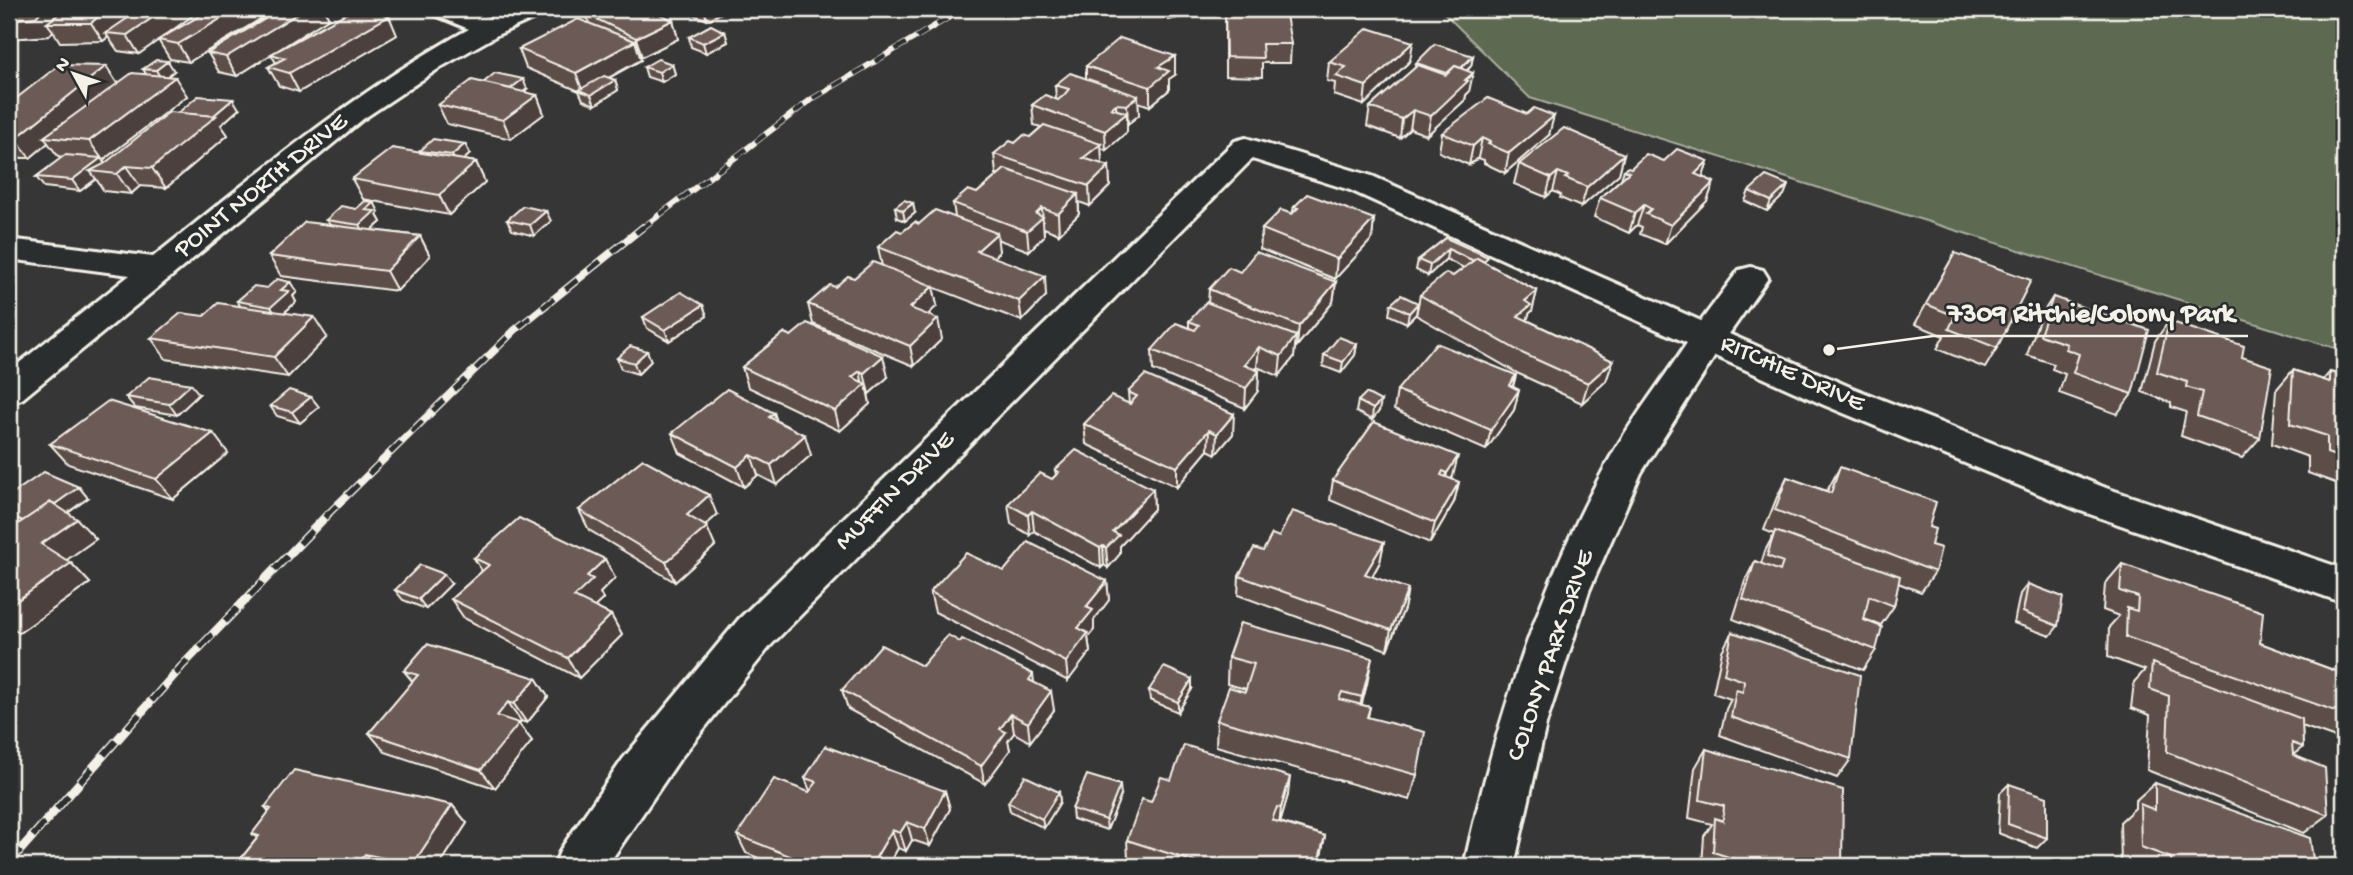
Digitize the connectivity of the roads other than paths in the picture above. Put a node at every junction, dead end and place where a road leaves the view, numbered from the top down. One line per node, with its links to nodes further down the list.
1 (444, 9): 3 (street)
2 (532, 9): 3 (street, POINT NORTH DRIVE)
3 (490, 28): 6 (street, POINT NORTH DRIVE)
4 (1246, 147): 8 (street, RITCHIE DRIVE); 11 (street, MUFFIN DRIVE)
5 (9, 248): 6 (street)
6 (160, 268): 9 (street, POINT NORTH DRIVE)
7 (1751, 278): 8 (street, COLONY PARK DRIVE)
8 (1708, 338): 10 (street, RITCHIE DRIVE); 12 (street, COLONY PARK DRIVE)
9 (9, 390)
10 (2344, 586)
11 (579, 866)
12 (1489, 866)

